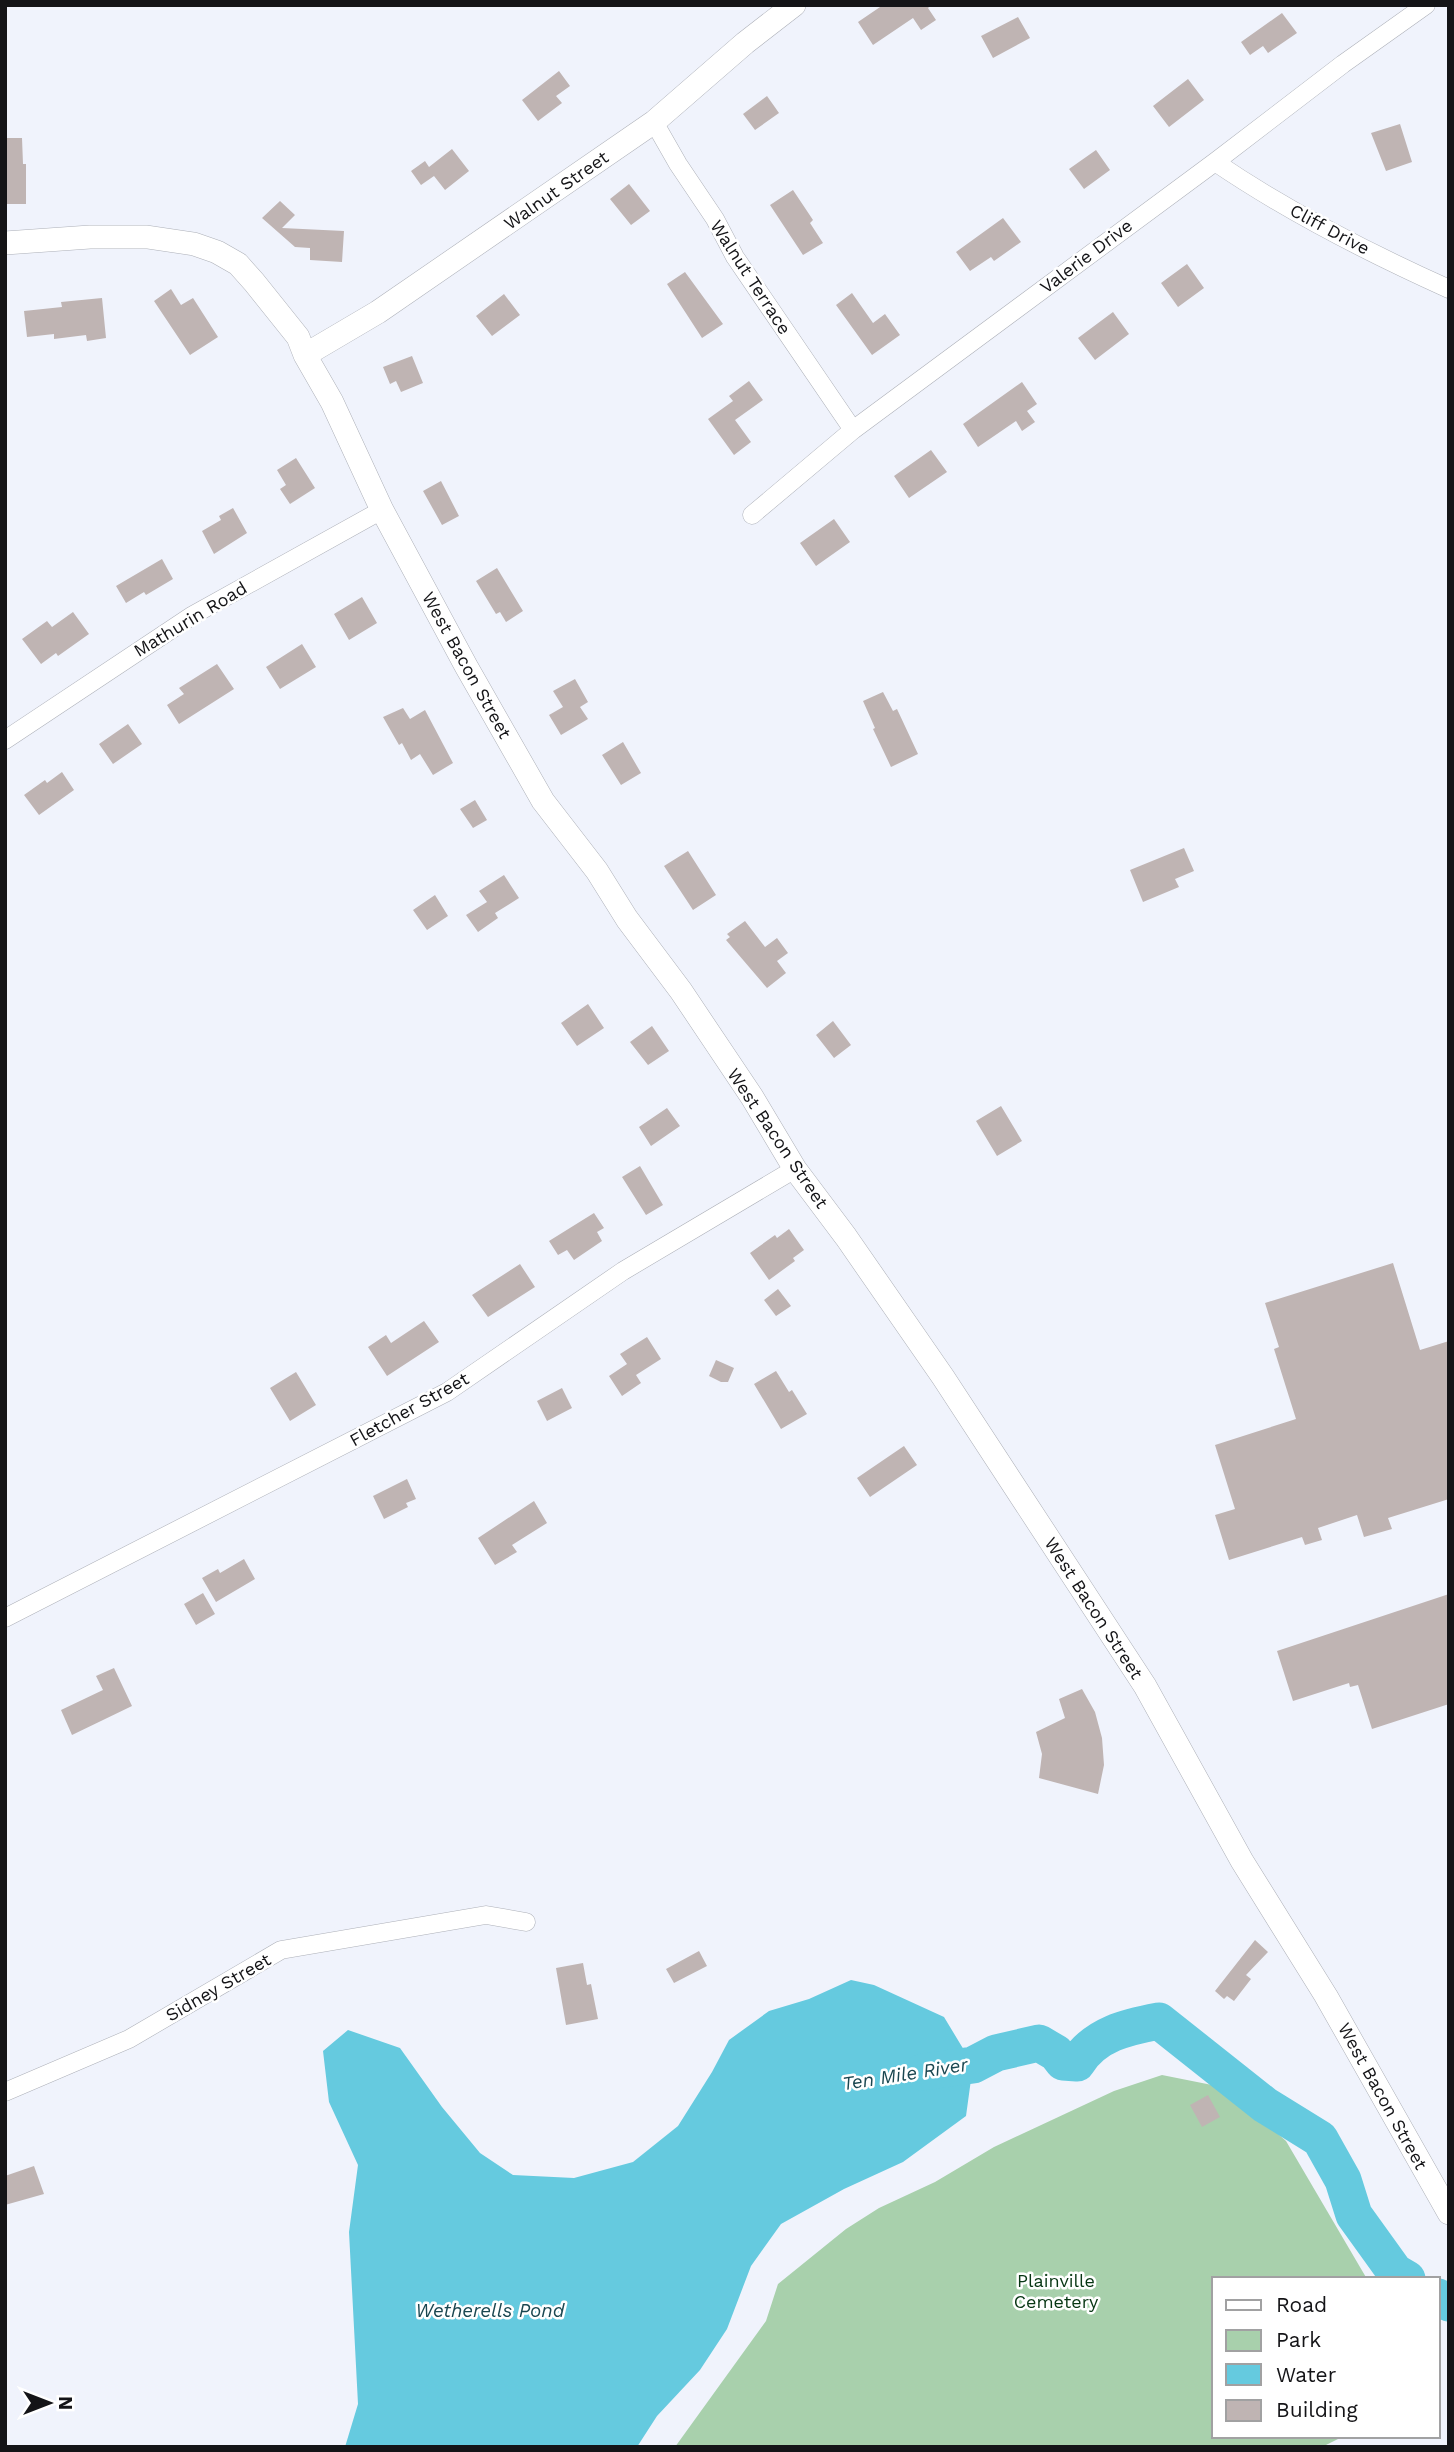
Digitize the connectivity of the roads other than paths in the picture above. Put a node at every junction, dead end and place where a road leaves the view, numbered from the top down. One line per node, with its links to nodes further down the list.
1 (794, 5): 3 (street, Walnut Street)
2 (1426, 5): 4 (street, Valerie Drive)
3 (654, 122): 7 (street, Walnut Street); 8 (street, Walnut Terrace)
4 (1216, 162): 6 (street, Cliff Drive); 8 (street, Valerie Drive)
5 (5, 243): 7 (street, West Bacon Street)
6 (1449, 289)
7 (305, 355): 9 (street, West Bacon Street)
8 (853, 430): 10 (street, Valerie Drive)
9 (382, 510): 11 (street, Mathurin Road); 12 (street, West Bacon Street)
10 (752, 515)
11 (5, 740)
12 (795, 1169): 13 (street, Fletcher Street); 16 (street, West Bacon Street)
13 (5, 1618)
14 (526, 1922): 15 (street, Sidney Street)
15 (5, 2092)
16 (1449, 2213)

